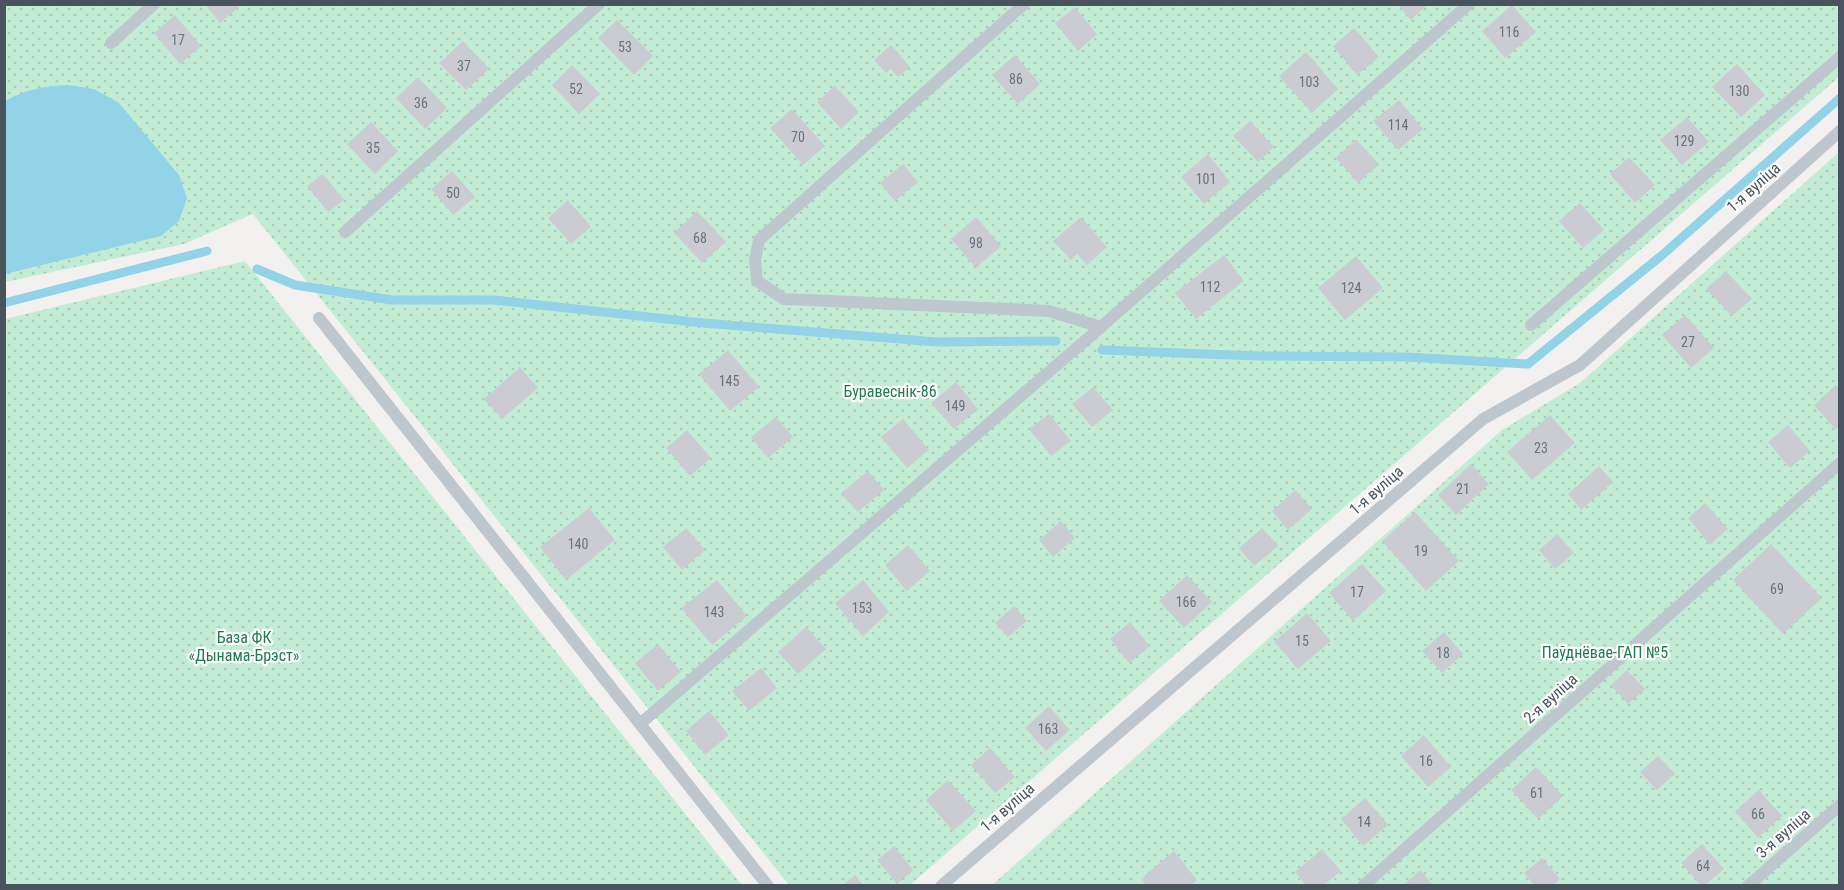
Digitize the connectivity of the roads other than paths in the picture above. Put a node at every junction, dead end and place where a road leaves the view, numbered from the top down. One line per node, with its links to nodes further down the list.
1 (154, 4): 5 (lane)
2 (599, 4): 8 (lane)
3 (1024, 4): 11 (lane)
4 (1469, 4): 11 (lane)
5 (111, 43)
6 (1839, 57): 10 (lane)
7 (1839, 131): 16 (lane, 1-я вуліца)
8 (345, 232)
9 (319, 318): 13 (lane)
10 (1531, 325)
11 (1101, 327): 13 (lane)
12 (1839, 463): 17 (lane, 2-я вуліца)
13 (640, 724): 15 (lane)
14 (1839, 805): 18 (lane, 3-я вуліца)
15 (768, 885)
16 (941, 885)
17 (1363, 885)
18 (1748, 885)

